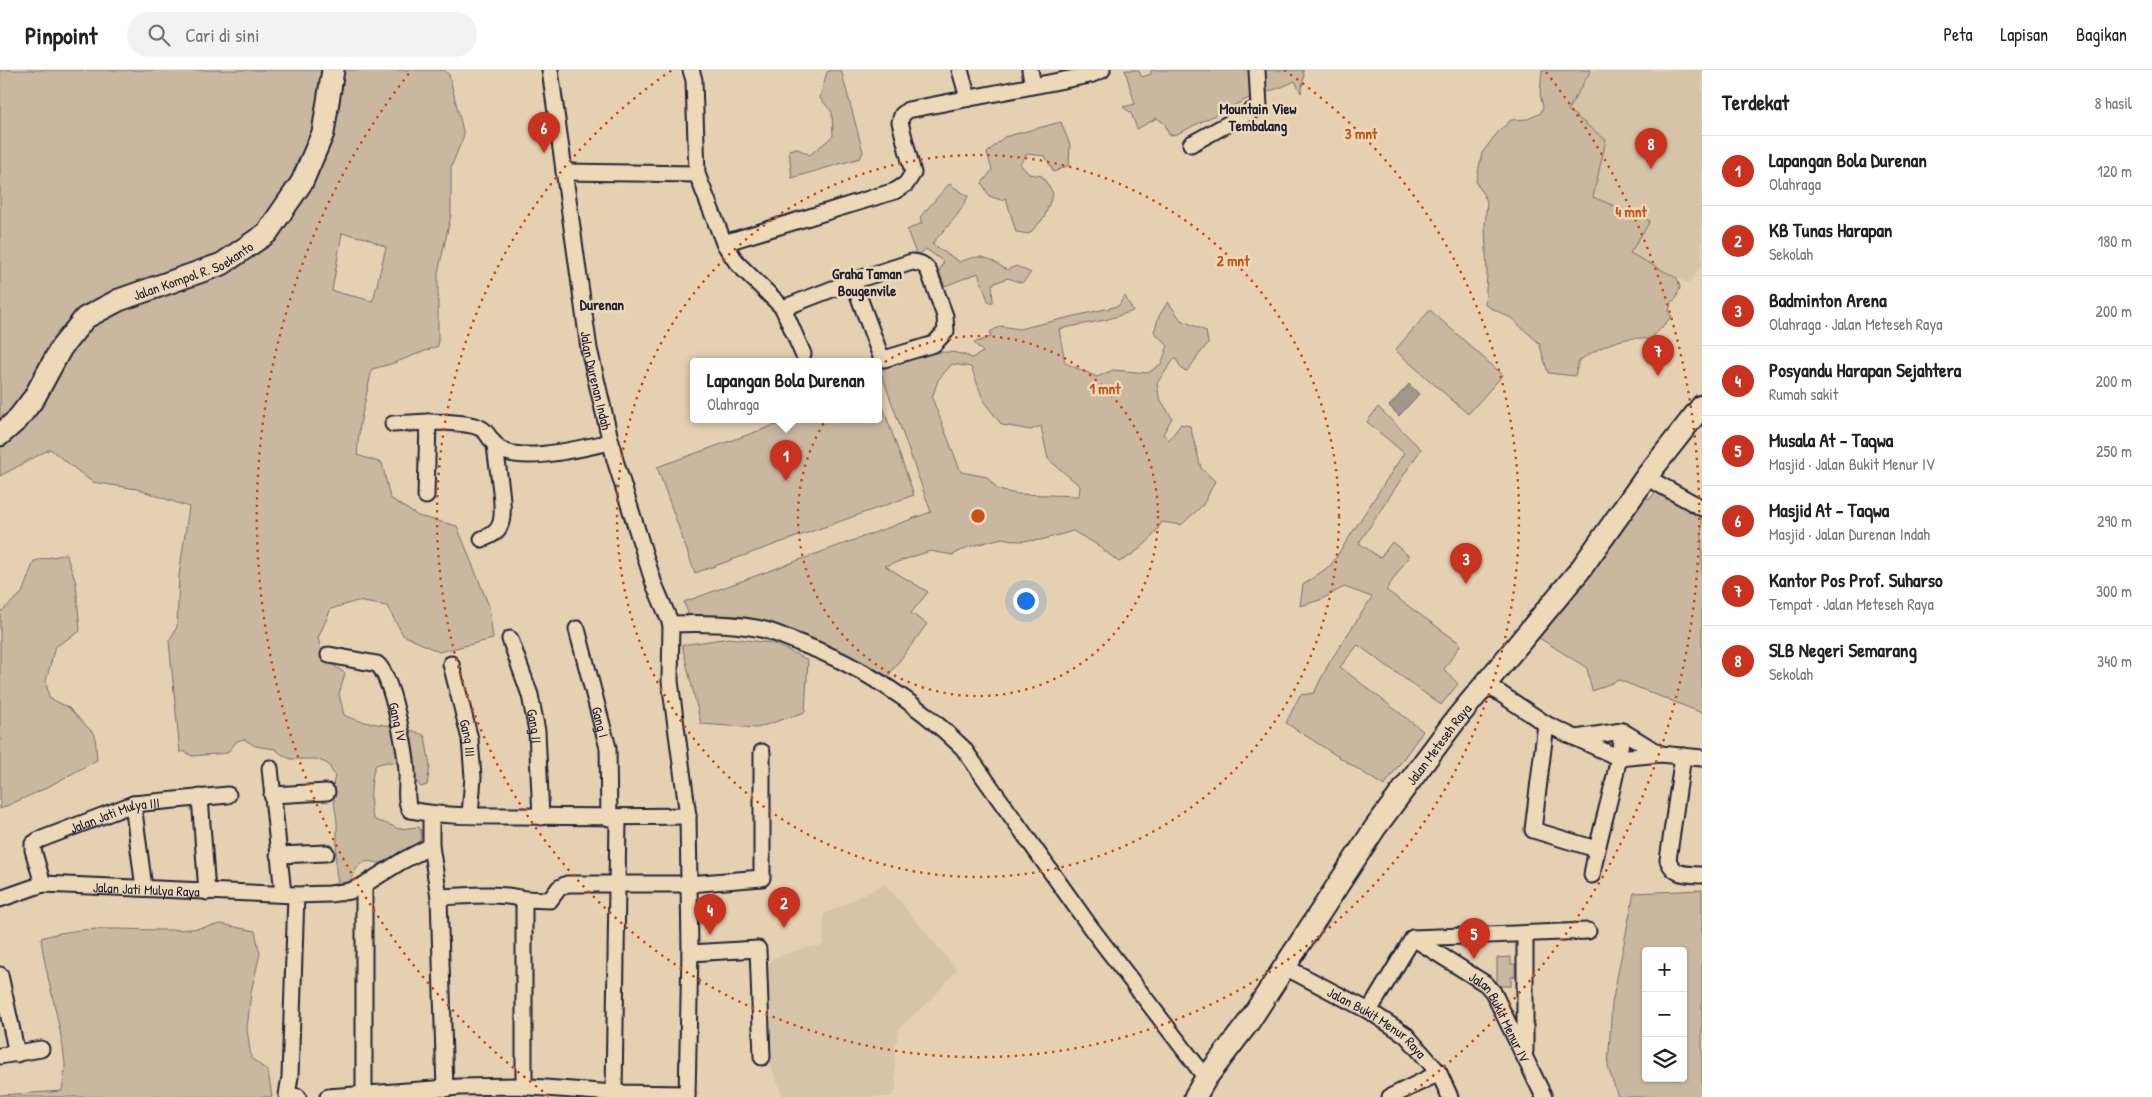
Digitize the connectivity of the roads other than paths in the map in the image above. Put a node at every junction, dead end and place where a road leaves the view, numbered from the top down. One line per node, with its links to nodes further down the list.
1 (333, 70): 20 (main road, Jalan Kompol R. Soekanto)
2 (550, 70): 11 (street, Jalan Durenan Indah)
3 (691, 70): 12 (street)
4 (960, 70): 9 (street)
5 (1030, 70): 8 (street)
6 (1102, 70): 8 (street)
7 (1257, 70): 10 (street)
8 (1033, 85): 9 (street)
9 (968, 98): 13 (street)
10 (1191, 144)
11 (564, 172): 12 (street); 21 (street, Jalan Durenan Indah)
12 (697, 174): 13 (street)
13 (724, 243): 15 (street)
14 (853, 281): 14 (street); 15 (street)
15 (783, 308): 16 (street)
16 (803, 354)
17 (1702, 406): 23 (main road, Jalan Meteseh Raya)
18 (428, 422): 19 (street); 22 (street); 24 (street)
19 (393, 424)
20 (0, 435)
21 (611, 442): 22 (street); 27 (street, Jalan Durenan Indah)
22 (495, 444): 26 (street)
23 (1646, 477): 25 (street); 32 (main road, Jalan Meteseh Raya)
24 (426, 496)
25 (1702, 508)
26 (482, 539)
27 (670, 624): 50 (street); 81 (street)
28 (577, 628): 51 (street, Gang I)
29 (510, 639): 49 (street, Gang II)
30 (329, 655): 47 (street, Gang IV)
31 (451, 664): 48 (street, Gang III)
32 (1486, 684): 33 (street); 72 (main road, Jalan Meteseh Raya)
33 (1546, 724): 35 (street); 53 (street)
34 (1622, 731): 35 (street); 37 (street); 39 (street)
35 (1576, 738): 39 (street)
36 (762, 752): 60 (street)
37 (1660, 754): 38 (street); 39 (street)
38 (1683, 756): 40 (street); 57 (street)
39 (1620, 758): 53 (street)
40 (1702, 758)
41 (270, 768): 44 (street)
42 (327, 792): 44 (street)
43 (228, 795): 45 (street, Jalan Jati Mulya III)
44 (272, 795): 55 (street)
45 (200, 797): 46 (street, Jalan Jati Mulya III); 63 (street)
46 (133, 804): 59 (street, Jalan Jati Mulya III); 62 (street)
47 (431, 814): 48 (street); 52 (street)
48 (470, 815): 49 (street)
49 (541, 816): 51 (street)
50 (688, 816): 51 (street); 60 (street)
51 (613, 818): 58 (street, Gang I)
52 (431, 846): 61 (street, Jalan Jati Mulya Raya); 65 (street)
53 (1596, 849): 56 (street)
54 (326, 853): 55 (street)
55 (278, 855): 64 (street)
56 (1592, 875)
57 (1702, 875)
58 (617, 883): 60 (street); 67 (street); 84 (street, Gang I)
59 (43, 884): 62 (street, Jalan Jati Mulya Raya); 66 (street, Jalan Jati Mulya Raya)
60 (689, 884): 71 (street)
61 (364, 885): 64 (street, Jalan Jati Mulya Raya); 85 (street)
62 (144, 888): 63 (street, Jalan Jati Mulya Raya)
63 (207, 892): 64 (street, Jalan Jati Mulya Raya)
64 (290, 894): 87 (street)
65 (439, 897): 67 (street); 83 (street)
66 (0, 899)
67 (524, 899): 82 (street)
68 (1588, 931): 69 (street)
69 (1525, 934): 70 (street); 79 (street)
70 (1413, 938): 74 (street); 79 (street, Jalan Bukit Menur IV)
71 (690, 953): 78 (street); 86 (street)
72 (1285, 967): 74 (street, Jalan Bukit Menur Raya); 81 (main road, Jalan Meteseh Raya)
73 (0, 976): 76 (street)
74 (1369, 1011): 80 (street, Jalan Bukit Menur Raya)
75 (41, 1049): 76 (street)
76 (17, 1054): 77 (street)
77 (0, 1056)
78 (762, 1057)
79 (1526, 1057): 92 (street, Jalan Bukit Menur IV)
80 (1439, 1073): 90 (street); 91 (street, Jalan Bukit Menur Raya)
81 (1206, 1078): 89 (main road, Jalan Meteseh Raya)
82 (524, 1087): 83 (street); 84 (street)
83 (438, 1092): 85 (street)
84 (614, 1093): 86 (street)
85 (364, 1094): 88 (street)
86 (688, 1095)
87 (290, 1096)
88 (338, 1097)
89 (1195, 1097)
90 (1390, 1097)
91 (1450, 1097)
92 (1544, 1097)

